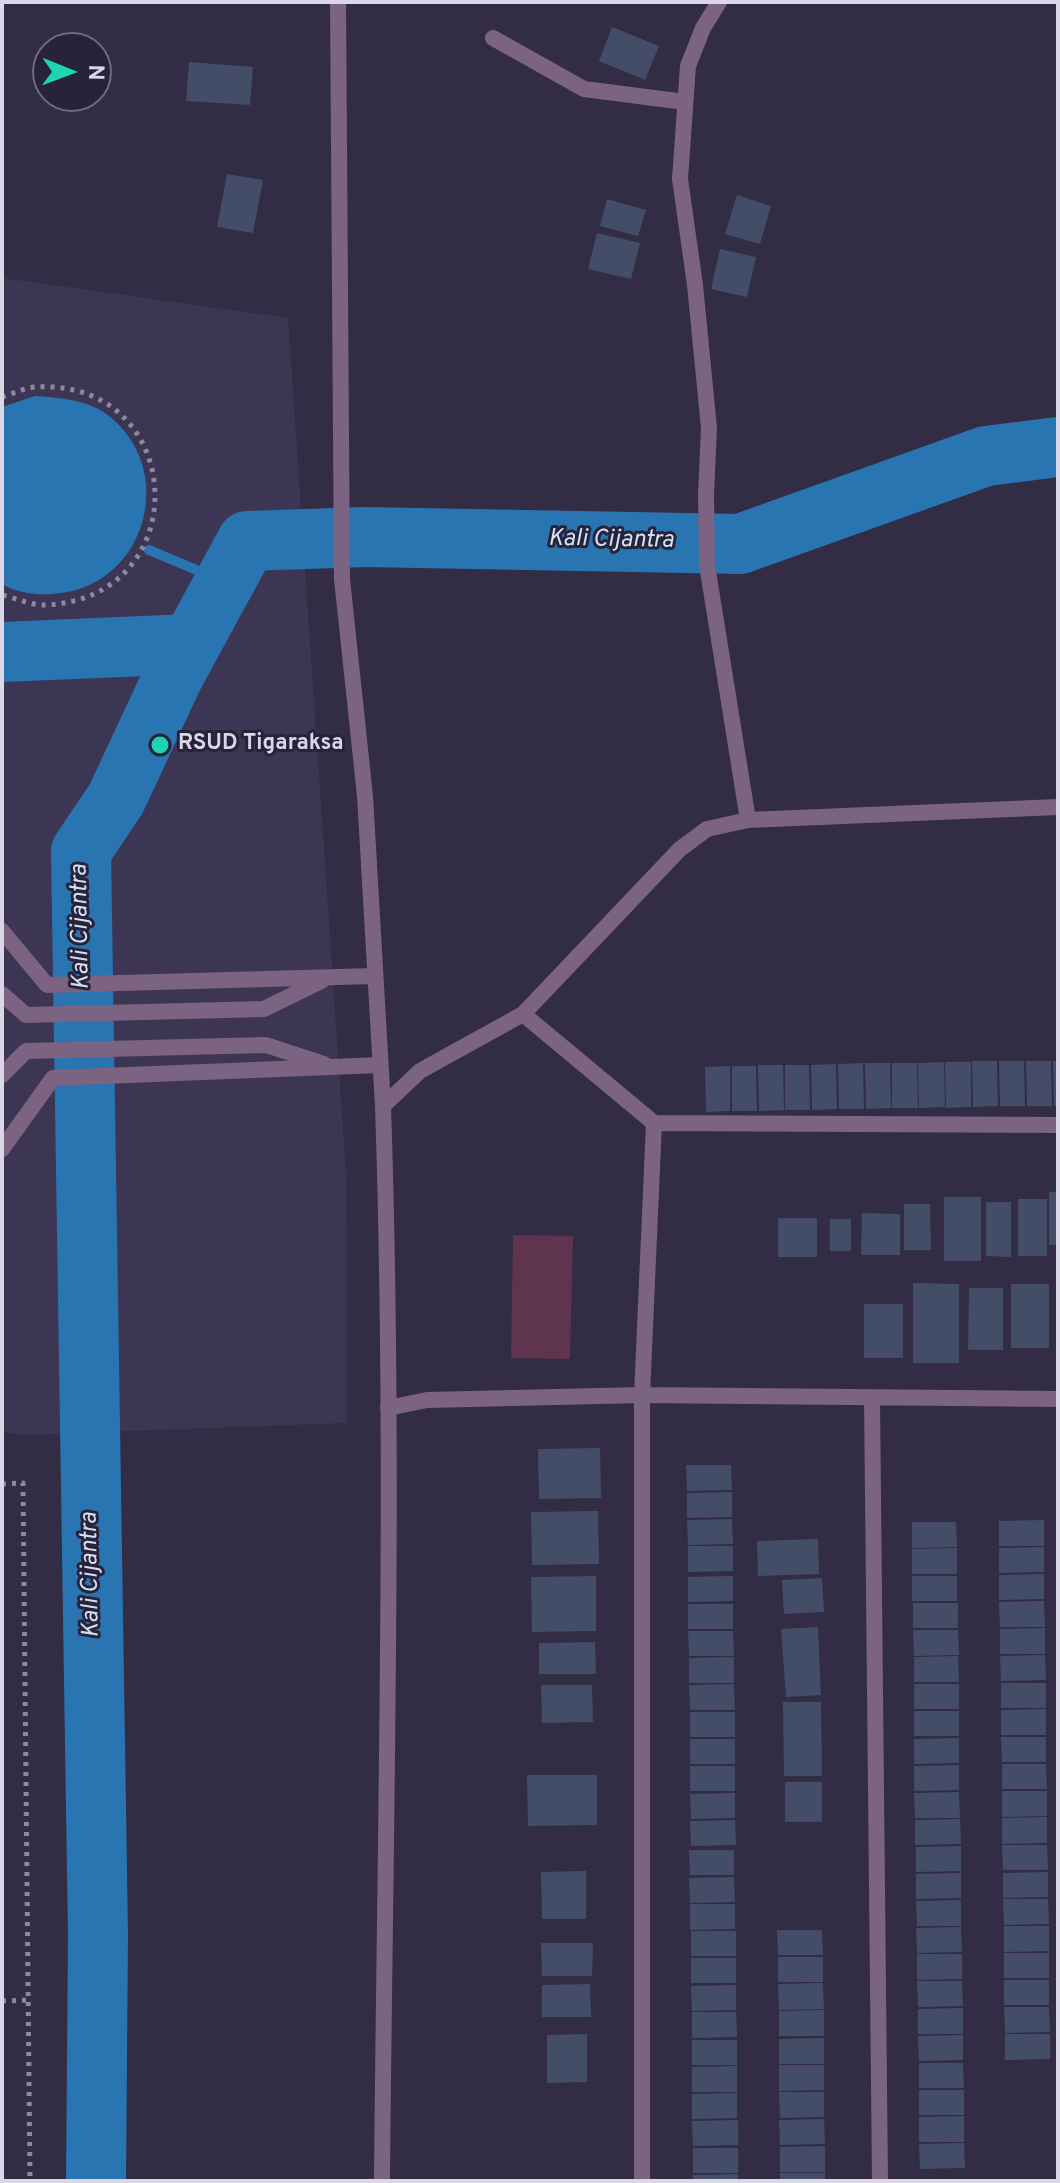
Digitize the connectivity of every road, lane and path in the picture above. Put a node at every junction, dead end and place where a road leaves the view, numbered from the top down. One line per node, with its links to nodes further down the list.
1 (338, 2): 10 (street)
2 (719, 2): 4 (street)
3 (493, 38): 4 (street)
4 (685, 102): 8 (street)
5 (2, 397): 6 (path)
6 (2, 595)
7 (1058, 807): 8 (street)
8 (748, 820): 13 (street)
9 (2, 931): 11 (street)
10 (375, 976): 11 (street); 14 (street)
11 (328, 978): 12 (street)
12 (3, 995)
13 (523, 1014): 17 (street); 18 (street)
14 (380, 1065): 15 (street); 17 (street)
15 (335, 1067): 16 (street); 20 (street)
16 (3, 1073)
17 (383, 1106): 24 (street)
18 (654, 1123): 19 (street); 21 (street)
19 (1058, 1125)
20 (2, 1149)
21 (642, 1395): 22 (street); 24 (street); 30 (street)
22 (872, 1398): 23 (street); 31 (street)
23 (1058, 1399)
24 (388, 1408): 29 (street)
25 (2, 1484): 26 (path)
26 (29, 2000): 27 (path); 28 (path)
27 (2, 2001)
28 (30, 2181)
29 (382, 2181)
30 (642, 2181)
31 (880, 2181)

